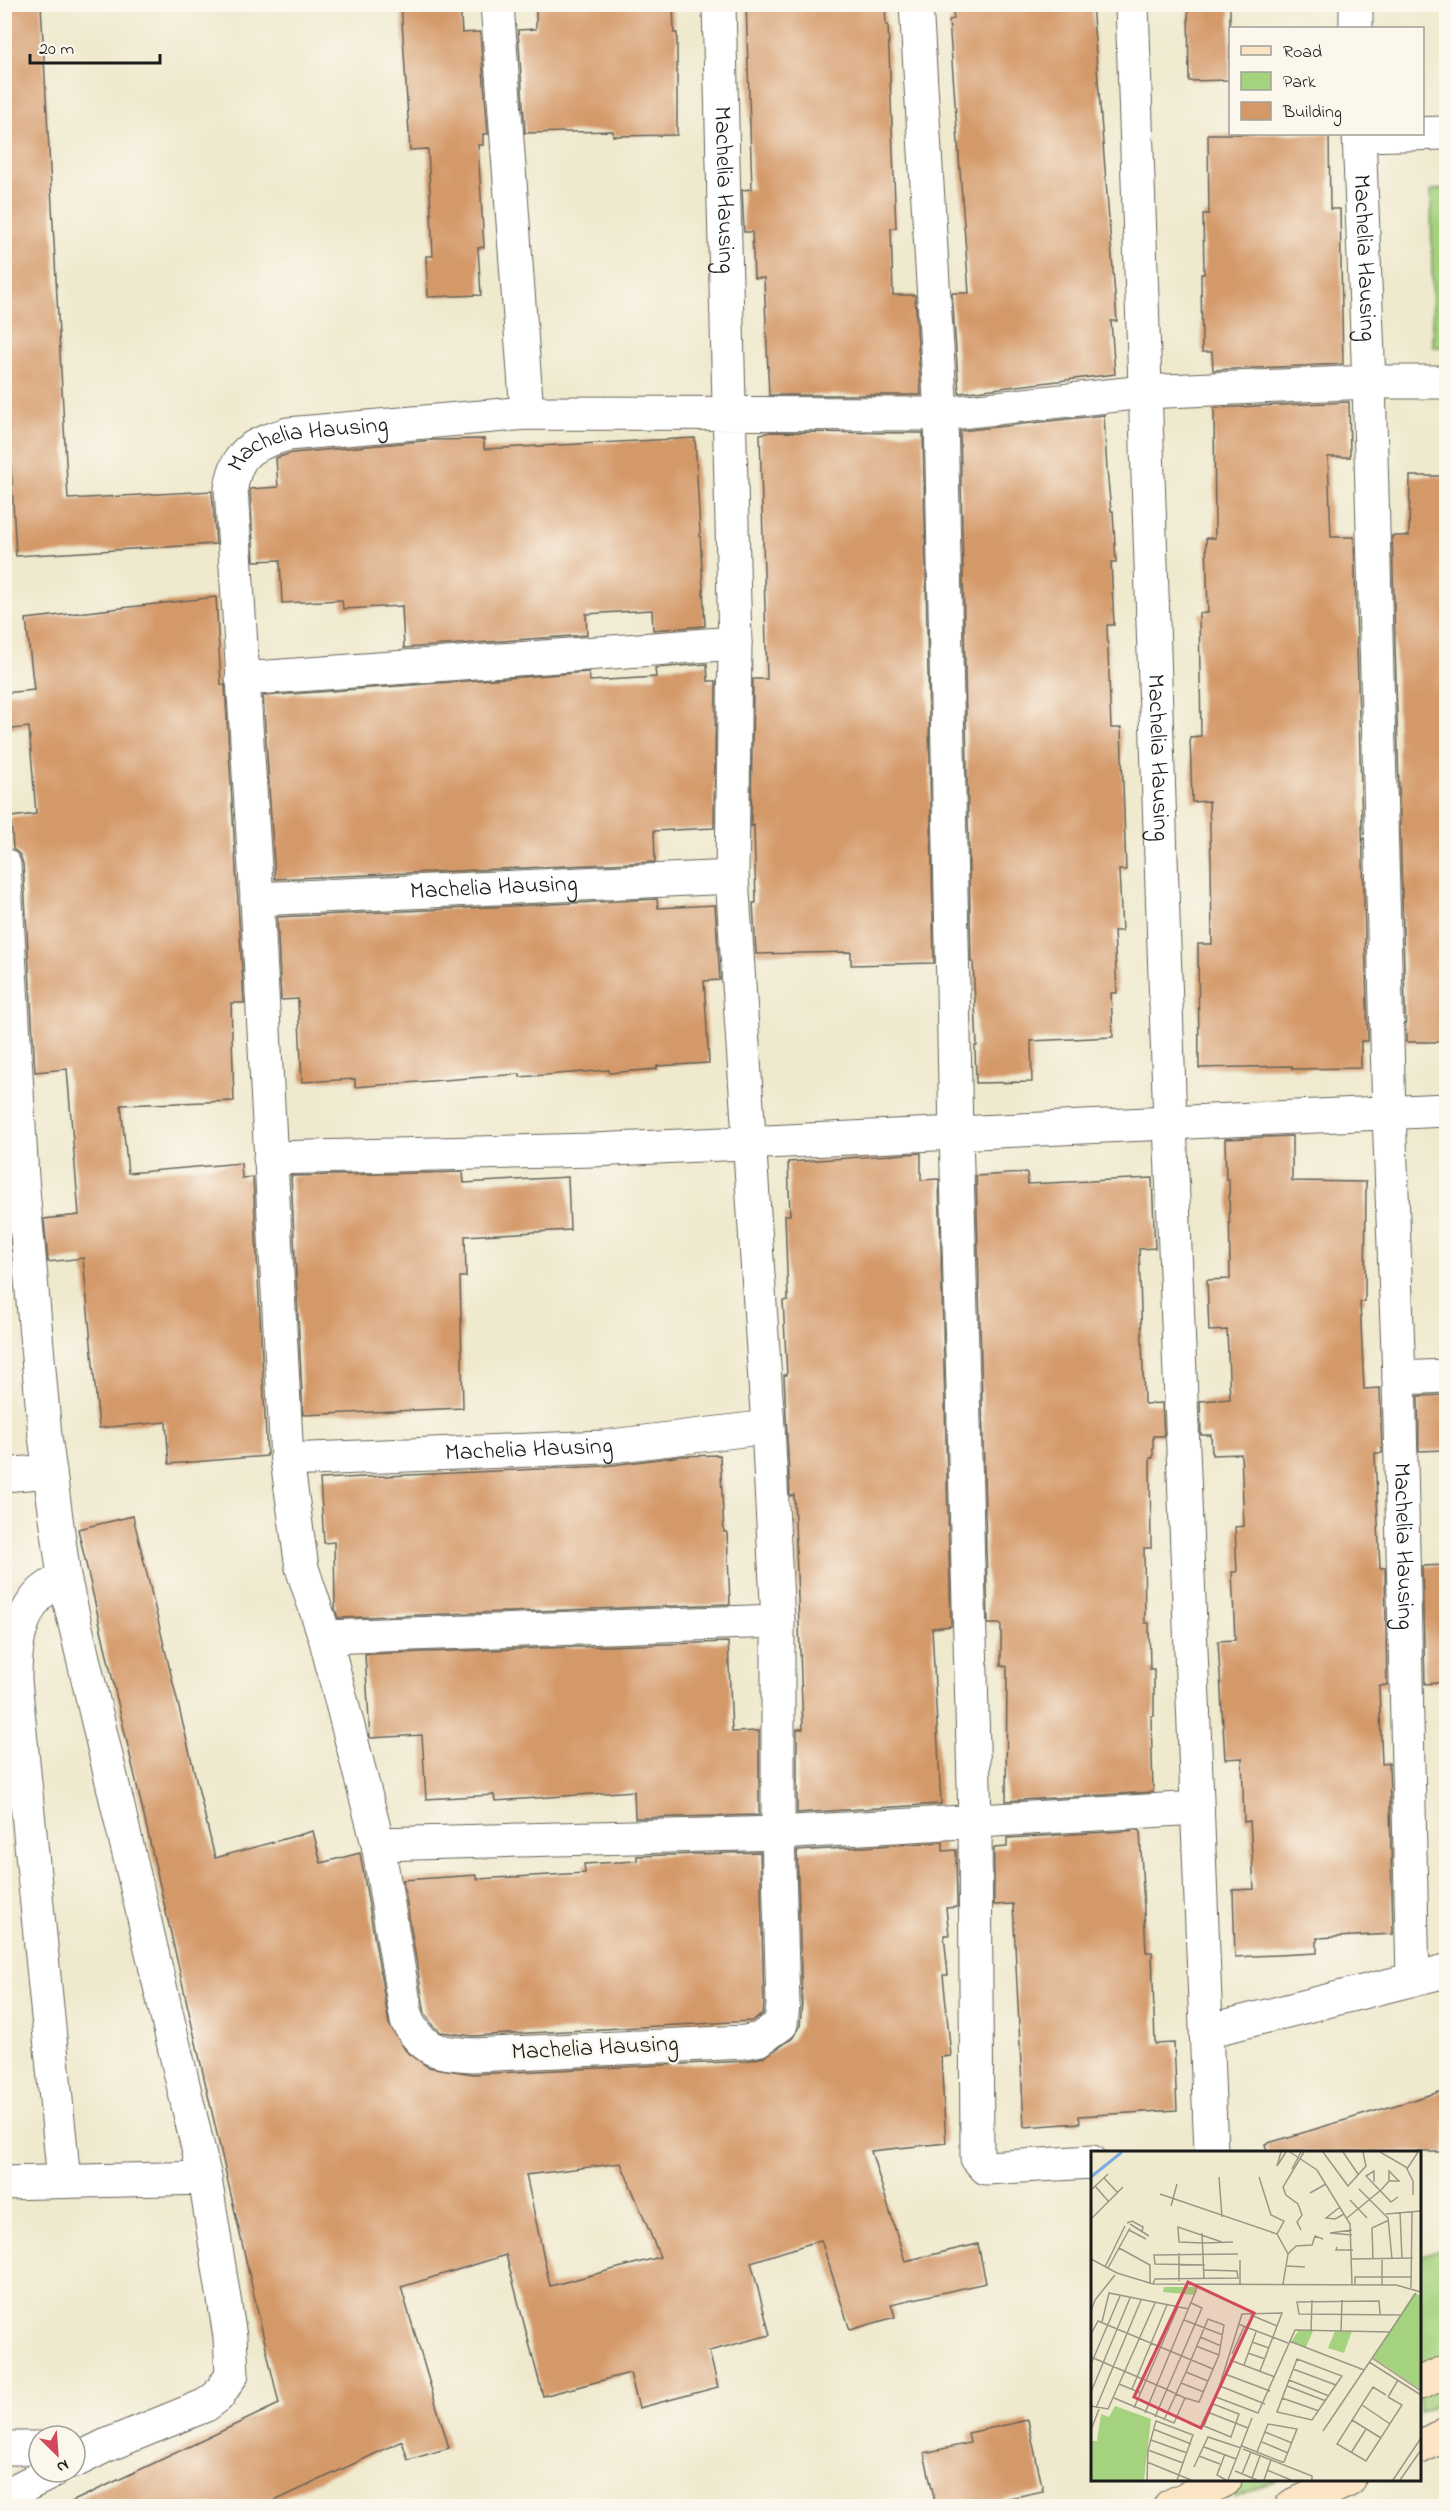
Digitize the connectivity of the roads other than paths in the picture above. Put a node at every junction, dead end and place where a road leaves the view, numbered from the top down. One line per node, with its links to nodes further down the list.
1 (497, 4): 13 (street)
2 (719, 4): 14 (street, Machelia Hausing)
3 (916, 4): 15 (street)
4 (1132, 4): 12 (street, Machelia Hausing)
5 (1356, 4): 6 (street)
6 (1356, 27)
7 (1424, 133): 8 (street)
8 (1446, 133)
9 (1359, 135): 10 (street, Machelia Hausing)
10 (1369, 382): 11 (street, Machelia Hausing); 12 (street, Machelia Hausing); 23 (street, Machelia Hausing)
11 (1446, 382)
12 (1144, 392): 15 (street, Machelia Hausing); 24 (street, Machelia Hausing)
13 (527, 413): 14 (street, Machelia Hausing); 17 (street, Machelia Hausing)
14 (730, 413): 15 (street, Machelia Hausing); 16 (street, Machelia Hausing)
15 (941, 414): 25 (street)
16 (735, 643): 17 (street); 19 (street, Machelia Hausing)
17 (242, 679): 20 (street, Machelia Hausing)
18 (4, 866): 21 (street)
19 (732, 877): 20 (street, Machelia Hausing); 26 (street, Machelia Hausing)
20 (257, 899): 27 (street, Machelia Hausing)
21 (6, 908): 28 (street)
22 (1446, 1110): 23 (street)
23 (1389, 1113): 24 (street); 30 (street, Machelia Hausing)
24 (1170, 1123): 25 (street); 38 (street, Machelia Hausing)
25 (956, 1133): 26 (street); 39 (street)
26 (748, 1143): 27 (street); 31 (street, Machelia Hausing)
27 (270, 1158): 32 (street, Machelia Hausing)
28 (13, 1178): 33 (street)
29 (1446, 1376): 30 (street)
30 (1399, 1378): 43 (street, Machelia Hausing)
31 (768, 1426): 32 (street, Machelia Hausing); 36 (street, Machelia Hausing)
32 (287, 1460): 37 (street, Machelia Hausing)
33 (50, 1471): 34 (street); 35 (street)
34 (4, 1475)
35 (64, 1577): 47 (street); 48 (street)
36 (778, 1621): 37 (street); 40 (street, Machelia Hausing)
37 (325, 1637): 41 (street, Machelia Hausing)
38 (1197, 1808): 39 (street); 44 (street, Machelia Hausing)
39 (975, 1820): 40 (street); 46 (street)
40 (778, 1833): 41 (street); 41 (street, Machelia Hausing)
41 (378, 1844)
42 (1446, 1971): 43 (street)
43 (1413, 1979): 44 (street)
44 (1207, 2031): 45 (street, Machelia Hausing)
45 (1210, 2151)
46 (1091, 2162)
47 (205, 2178): 48 (street); 53 (street)
48 (64, 2181): 49 (street)
49 (4, 2183)
50 (1446, 2372): 51 (main road)
51 (1421, 2382)
52 (1446, 2434): 54 (main road)
53 (90, 2446)
54 (1421, 2446)
55 (4, 2448): 56 (street)
56 (27, 2448)
57 (1222, 2481): 61 (main road)
58 (1347, 2481): 62 (main road)
59 (28, 2484): 60 (street)
60 (4, 2496)
61 (1170, 2506)
62 (1292, 2506)

